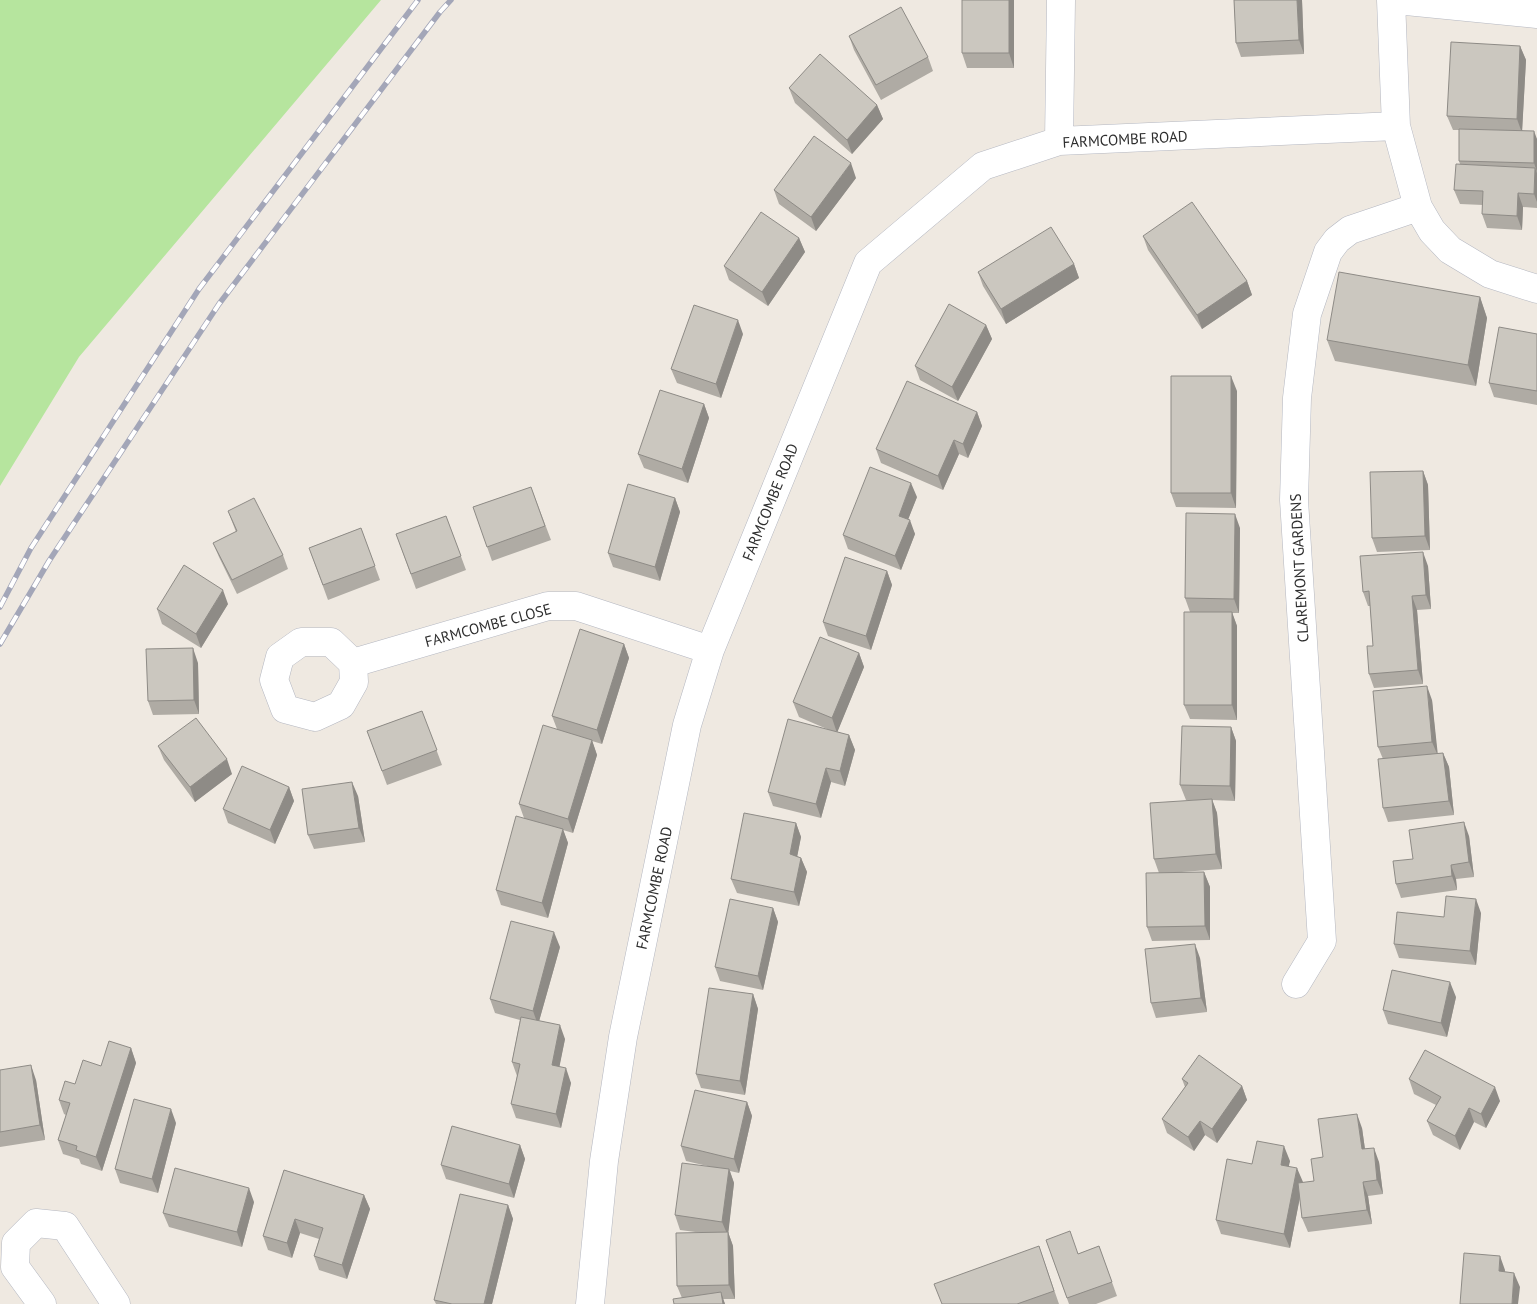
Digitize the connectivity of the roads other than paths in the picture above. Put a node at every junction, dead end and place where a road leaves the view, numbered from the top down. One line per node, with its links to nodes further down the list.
1 (1060, 0): 6 (street)
2 (1391, 0): 5 (street)
3 (1396, 0): 4 (street)
4 (1537, 14)
5 (1396, 126): 6 (street, FARMCOMBE ROAD); 7 (street)
6 (1059, 141): 9 (street, FARMCOMBE ROAD)
7 (1418, 207): 8 (street); 11 (street, CLAREMONT GARDENS)
8 (1537, 289)
9 (710, 650): 10 (street, FARMCOMBE CLOSE); 14 (street, FARMCOMBE ROAD)
10 (353, 663)
11 (1296, 984)
12 (42, 1304): 13 (street)
13 (116, 1304)
14 (590, 1304)

